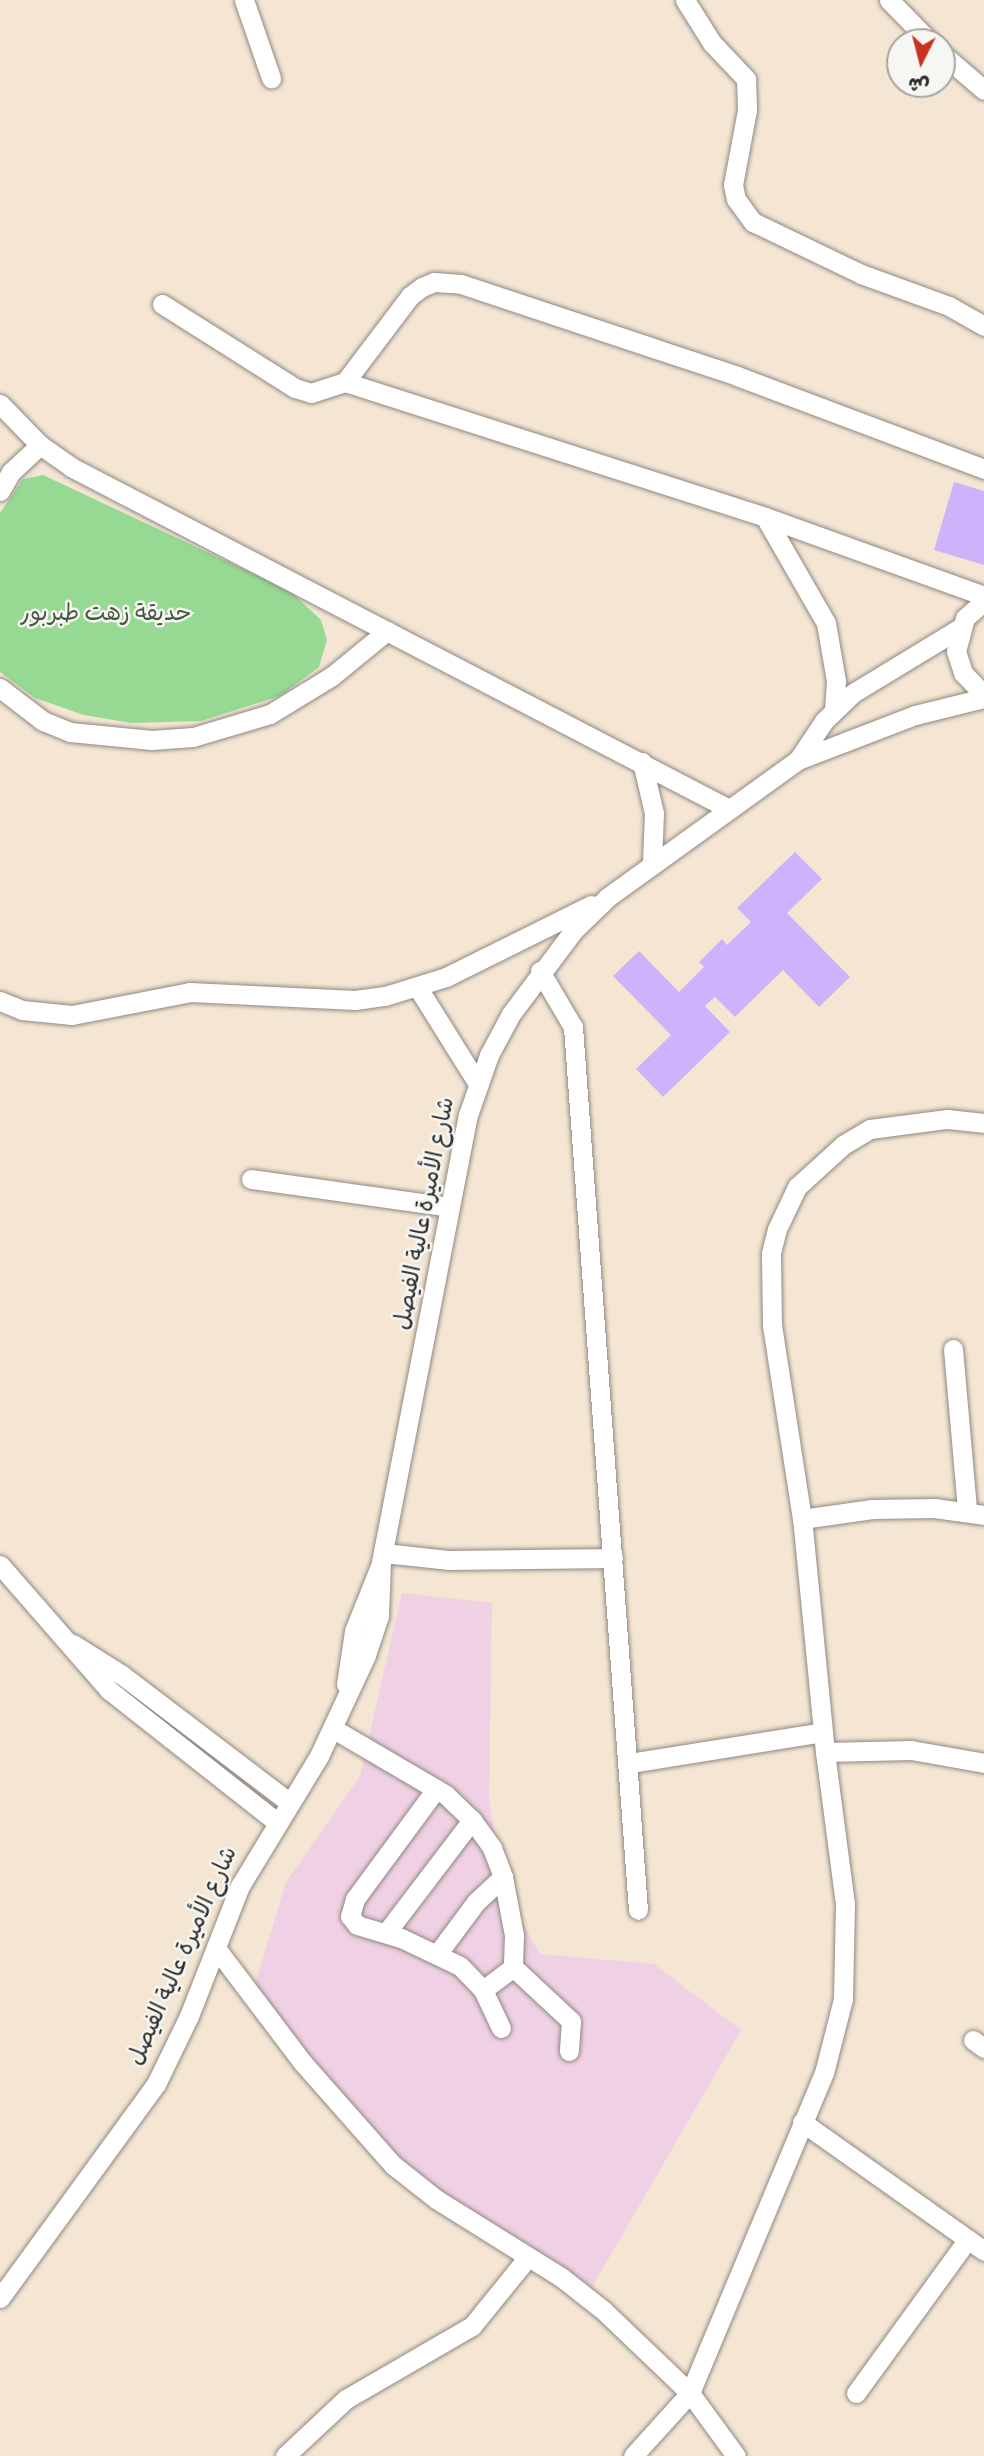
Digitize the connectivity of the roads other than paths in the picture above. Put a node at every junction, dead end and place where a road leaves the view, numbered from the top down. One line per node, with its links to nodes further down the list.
1 (244, 0): 6 (street)
2 (685, 0): 9 (street)
3 (889, 0): 4 (street)
4 (916, 28)
5 (956, 66): 7 (street)
6 (271, 78)
7 (984, 90)
8 (162, 304): 10 (street)
9 (984, 326)
10 (345, 382): 13 (street); 15 (street)
11 (0, 404): 12 (street)
12 (40, 445): 14 (street); 18 (street)
13 (984, 469)
14 (0, 491)
15 (765, 517): 16 (street); 21 (street)
16 (984, 598): 17 (street, شارع الأميرة عالية الفيصل)
17 (960, 628): 20 (street); 21 (street, شارع الأميرة عالية الفيصل)
18 (387, 631): 19 (street); 23 (street)
19 (0, 688)
20 (984, 696): 22 (street, شارع الأميرة عالية الفيصل)
21 (834, 710): 22 (street, شارع الأميرة عالية الفيصل)
22 (799, 760): 24 (street, شارع الأميرة عالية الفيصل)
23 (642, 762): 24 (street); 25 (street)
24 (729, 809): 25 (street, شارع الأميرة عالية الفيصل)
25 (652, 862): 26 (street, شارع الأميرة عالية الفيصل)
26 (608, 897): 27 (street, شارع الأميرة عالية الفيصل); 28 (street)
27 (541, 971): 30 (street, شارع الأميرة عالية الفيصل); 38 (street)
28 (418, 988): 29 (street); 30 (street)
29 (1, 1003)
30 (478, 1084): 33 (street, شارع الأميرة عالية الفيصل)
31 (984, 1123): 36 (street)
32 (251, 1179): 33 (street)
33 (449, 1207): 37 (street, شارع الأميرة عالية الفيصل)
34 (953, 1349): 35 (street)
35 (976, 1512): 36 (street)
36 (802, 1519): 42 (street)
37 (382, 1558): 38 (street); 41 (street, شارع الأميرة عالية الفيصل)
38 (613, 1558): 44 (street)
39 (0, 1565): 40 (street)
40 (56, 1634): 46 (street); 48 (street)
41 (332, 1728): 45 (street); 46 (street, شارع الأميرة عالية الفيصل)
42 (824, 1742): 43 (street); 44 (street); 58 (street)
43 (982, 1758)
44 (630, 1763): 50 (street)
45 (436, 1789): 47 (street); 51 (street)
46 (290, 1803): 48 (street, شارع الأميرة عالية الفيصل)
47 (472, 1820): 49 (street); 51 (street)
48 (277, 1822): 52 (street, شارع الأميرة عالية الفيصل)
49 (503, 1877): 53 (street); 54 (street)
50 (638, 1910)
51 (386, 1933): 53 (street)
52 (216, 1948): 60 (street); 61 (street, شارع الأميرة عالية الفيصل)
53 (438, 1954): 55 (street)
54 (513, 1967): 55 (street); 57 (street)
55 (483, 1990): 56 (street)
56 (501, 2028)
57 (569, 2051)
58 (802, 2122): 59 (street); 62 (street)
59 (976, 2245): 63 (street)
60 (528, 2257): 62 (street); 64 (street)
61 (0, 2298)
62 (690, 2393): 65 (street); 66 (street)
63 (856, 2393)
64 (285, 2456)
65 (633, 2456)
66 (737, 2456)

